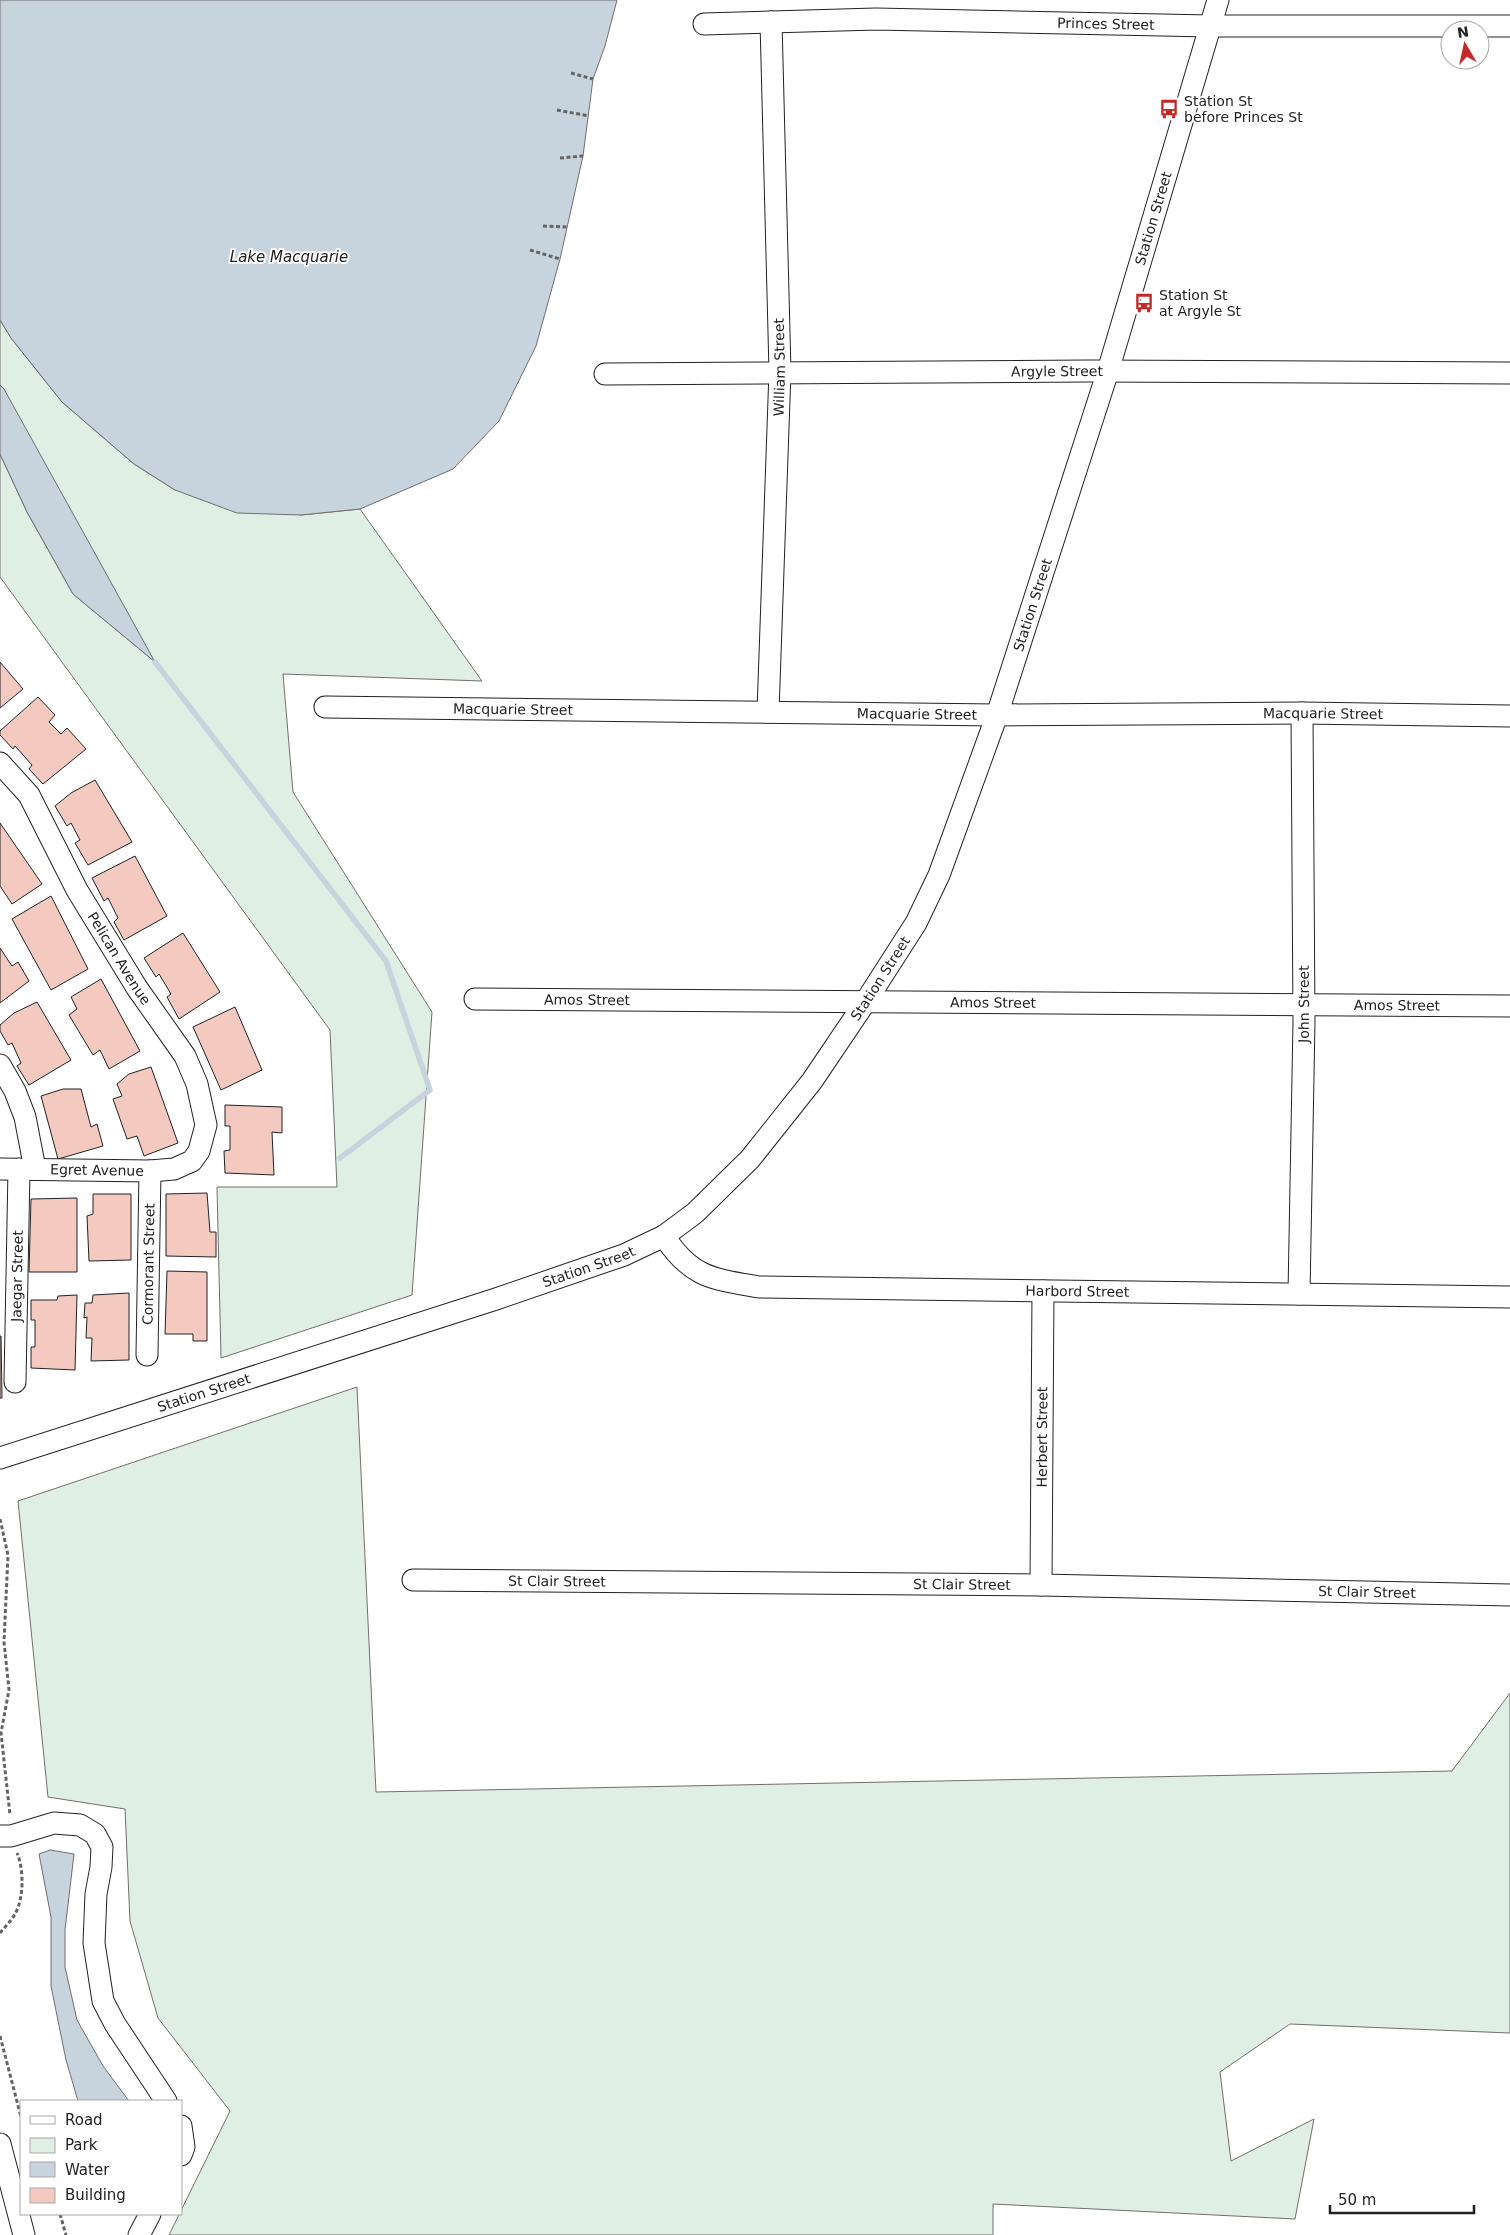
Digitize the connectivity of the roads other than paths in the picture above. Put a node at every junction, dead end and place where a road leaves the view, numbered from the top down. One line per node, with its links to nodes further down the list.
1 (1218, 0): 5 (street, Station Street)
2 (876, 9): 3 (street, Princes Street); 5 (street, Princes Street)
3 (771, 22): 4 (street, Princes Street); 7 (street, William Street)
4 (704, 24)
5 (1210, 26): 6 (street, Princes Street); 8 (street, Station Street)
6 (1510, 26)
7 (780, 371): 8 (street, Argyle Street); 10 (street, Argyle Street); 12 (street, William Street)
8 (1108, 371): 9 (street, Argyle Street); 14 (street, Station Street)
9 (1510, 373)
10 (605, 374)
11 (325, 707): 12 (street, Macquarie Street)
12 (768, 712): 14 (street, Macquarie Street)
13 (1302, 713): 14 (street, Macquarie Street); 15 (street, Macquarie Street); 19 (street, John Street)
14 (997, 715): 18 (street, Station Street)
15 (1510, 716)
16 (0, 763): 22 (street, Pelican Avenue)
17 (475, 999): 18 (street, Amos Street)
18 (866, 1001): 19 (street, Amos Street); 25 (street, Station Street)
19 (1304, 1004): 20 (street, Amos Street); 27 (street, John Street)
20 (1510, 1006)
21 (0, 1065): 23 (street, Jaegar Street)
22 (192, 1161): 24 (street, Egret Avenue)
23 (18, 1169): 24 (street, Egret Avenue); 30 (street, Jaegar Street)
24 (150, 1171): 29 (street, Cormorant Street)
25 (664, 1236): 26 (street, Harbord Street); 31 (street, Station Street)
26 (1043, 1291): 27 (street, Harbord Street); 33 (street, Herbert Street)
27 (1299, 1294): 28 (street, Harbord Street)
28 (1510, 1296)
29 (147, 1355)
30 (15, 1382)
31 (0, 1458)
32 (413, 1580): 33 (street, St Clair Street)
33 (1041, 1585): 34 (street, St Clair Street)
34 (1510, 1595)
35 (5, 1836): 36 (street)
36 (165, 2100)
37 (182, 2133): 39 (street)
38 (0, 2144): 41 (street)
39 (182, 2152)
40 (149, 2215): 42 (street)
41 (24, 2235)
42 (139, 2235)

